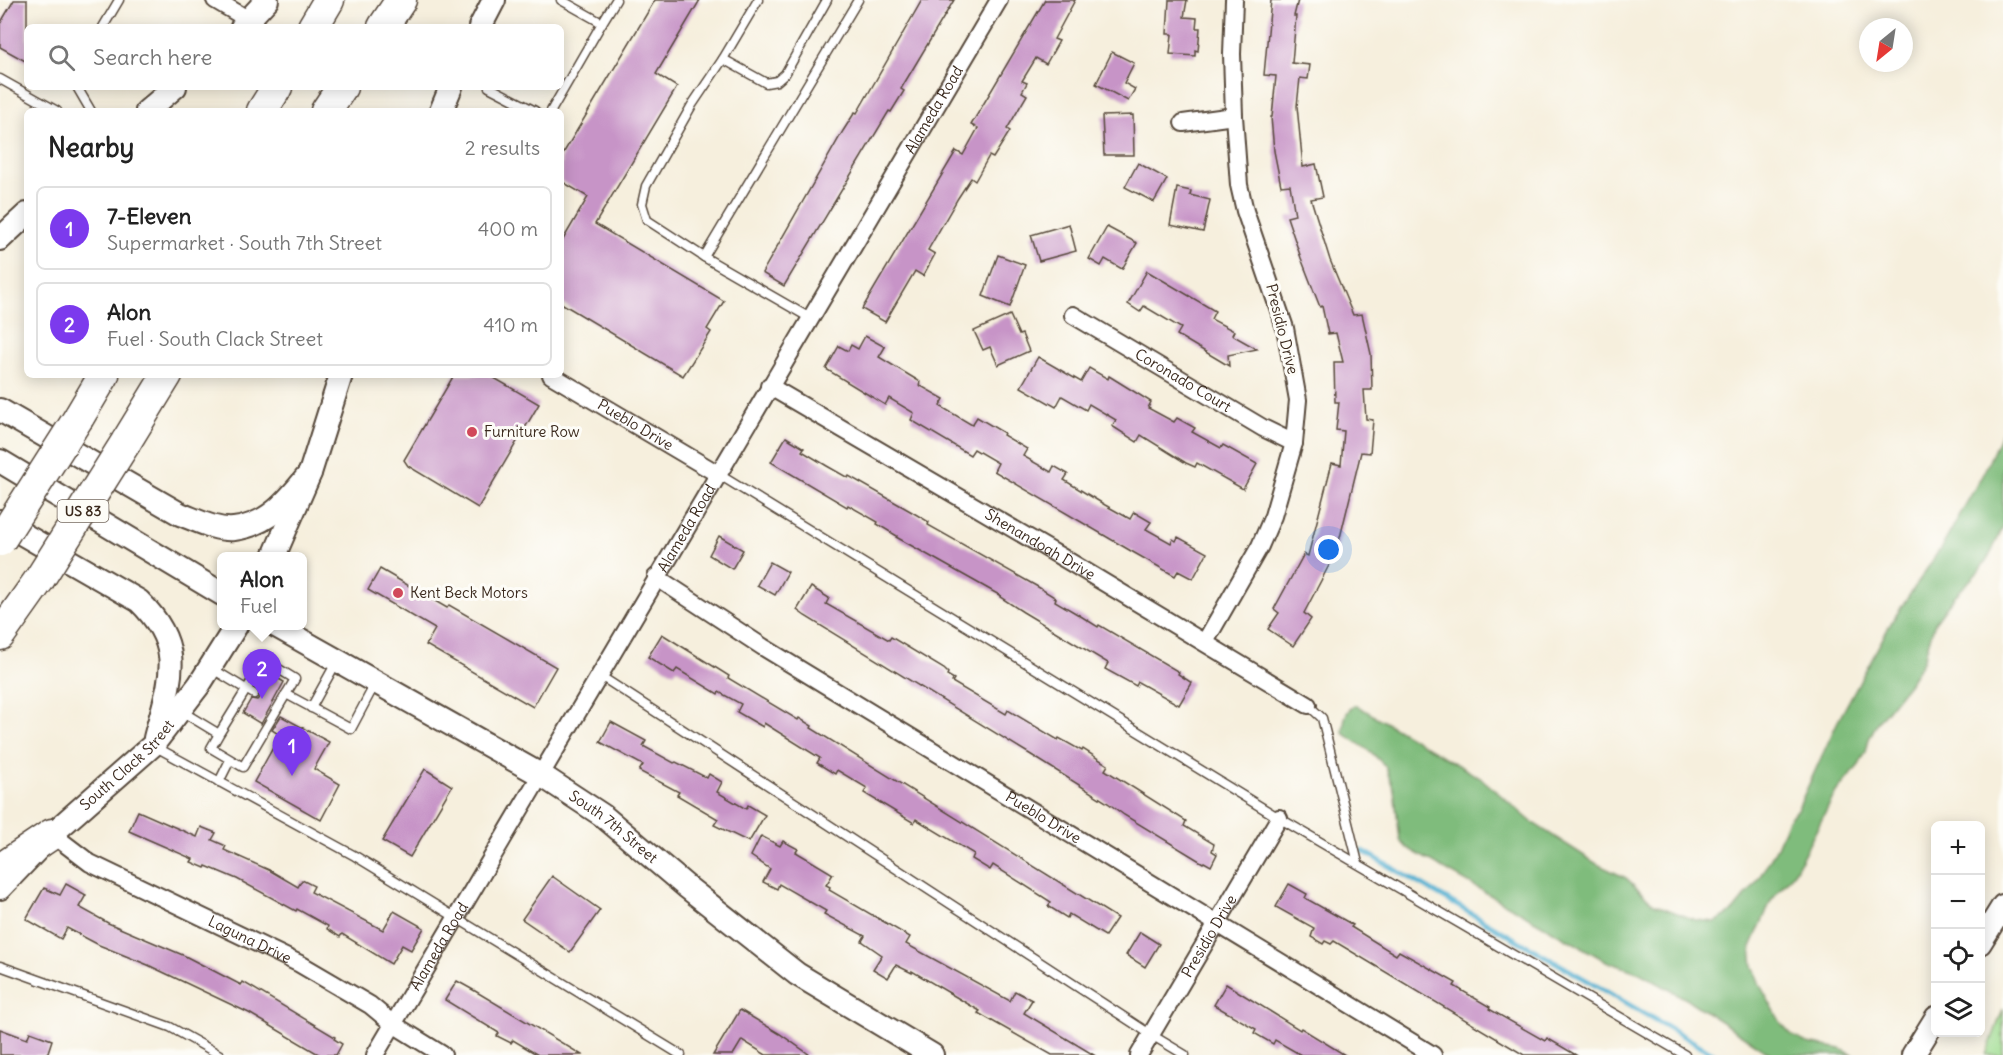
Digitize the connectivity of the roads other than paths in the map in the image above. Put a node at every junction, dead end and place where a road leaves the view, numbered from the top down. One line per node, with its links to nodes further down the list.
1 (119, 0): 16 (lane)
2 (215, 0): 17 (street)
3 (267, 0): 17 (main road)
4 (329, 0): 18 (highway)
5 (389, 0): 19 (highway)
6 (401, 0): 20 (highway)
7 (494, 0): 21 (main road)
8 (561, 0): 15 (lane)
9 (616, 0): 15 (lane)
10 (758, 0): 22 (lane)
11 (827, 0): 22 (lane)
12 (858, 0): 44 (lane)
13 (999, 0): 46 (street, Alameda Road)
14 (1234, 0): 40 (street, Presidio Drive)
15 (602, 23): 24 (lane)
16 (105, 24)
17 (246, 24)
18 (315, 24)
19 (375, 24)
20 (385, 24)
21 (482, 24)
22 (723, 59): 44 (lane)
23 (0, 79): 32 (lane)
24 (564, 89)
25 (79, 90): 33 (lane)
26 (172, 90): 34 (main road)
27 (275, 90): 35 (highway)
28 (339, 90): 36 (highway)
29 (450, 90): 37 (main road)
30 (495, 90): 38 (lane)
31 (563, 90): 39 (lane)
32 (52, 108)
33 (90, 108)
34 (150, 108)
35 (264, 108)
36 (328, 108)
37 (442, 108)
38 (529, 108)
39 (553, 108)
40 (1234, 116): 41 (street); 53 (street, Presidio Drive)
41 (1183, 123)
42 (24, 217): 43 (main road)
43 (0, 239)
44 (704, 257): 46 (lane)
45 (1073, 315): 53 (street, Coronado Court)
46 (810, 318): 51 (street, Alameda Road)
47 (102, 378): 58 (highway, bridge)
48 (164, 378): 64 (highway, US 83, bridge)
49 (340, 378): 55 (main road)
50 (556, 378): 56 (street, Pueblo Drive)
51 (769, 386): 56 (street, Alameda Road); 65 (street, Shenandoah Drive)
52 (0, 410): 55 (main road)
53 (1294, 443): 65 (street, Presidio Drive)
54 (0, 461): 61 (main road)
55 (310, 473): 59 (main road)
56 (718, 474): 60 (street, Alameda Road); 80 (lane)
57 (0, 522): 76 (main road)
58 (0, 541)
59 (276, 552)
60 (656, 577): 68 (street, Alameda Road); 87 (street, Pueblo Drive)
61 (217, 591)
62 (233, 630): 67 (main road, South Clack Street)
63 (283, 630): 66 (main road, South 7th Street)
64 (0, 635)
65 (1205, 642): 72 (street, Shenandoah Drive)
66 (337, 660): 69 (main road, South 7th Street); 73 (lane)
67 (210, 667): 70 (lane); 74 (main road, South Clack Street)
68 (599, 675): 78 (street, Alameda Road); 92 (lane)
69 (376, 682): 73 (lane); 78 (main road, South 7th Street)
70 (250, 692): 71 (lane); 75 (lane)
71 (286, 694): 73 (lane); 77 (lane)
72 (1308, 705): 82 (lane)
73 (311, 708)
74 (181, 711): 75 (lane); 76 (main road, South Clack Street)
75 (219, 734): 77 (lane)
76 (153, 745): 79 (lane); 81 (main road, South Clack Street)
77 (230, 760): 79 (lane)
78 (541, 775): 86 (street, Alameda Road); 97 (main road, South 7th Street)
79 (219, 782): 86 (lane)
80 (1279, 818): 82 (lane); 87 (street, Presidio Drive)
81 (52, 834): 83 (highway); 84 (main road, South Clack Street); 90 (street, Laguna Drive)
82 (1358, 864): 101 (lane)
83 (0, 869)
84 (0, 888)
85 (2003, 906): 88 (main road)
86 (456, 918): 90 (street, Alameda Road); 96 (lane)
87 (1216, 924): 92 (street, Presidio Drive); 100 (street, Pueblo Drive)
88 (1985, 935)
89 (0, 966): 93 (lane)
90 (393, 1024): 94 (street, Alameda Road); 95 (street, Laguna Drive)
91 (1931, 1025): 102 (main road)
92 (1150, 1034): 98 (street, Presidio Drive); 99 (lane)
93 (220, 1055)
94 (375, 1055)
95 (443, 1055)
96 (681, 1055)
97 (932, 1055)
98 (1139, 1055)
99 (1185, 1055)
100 (1433, 1055)
101 (1685, 1055)
102 (1913, 1055)

